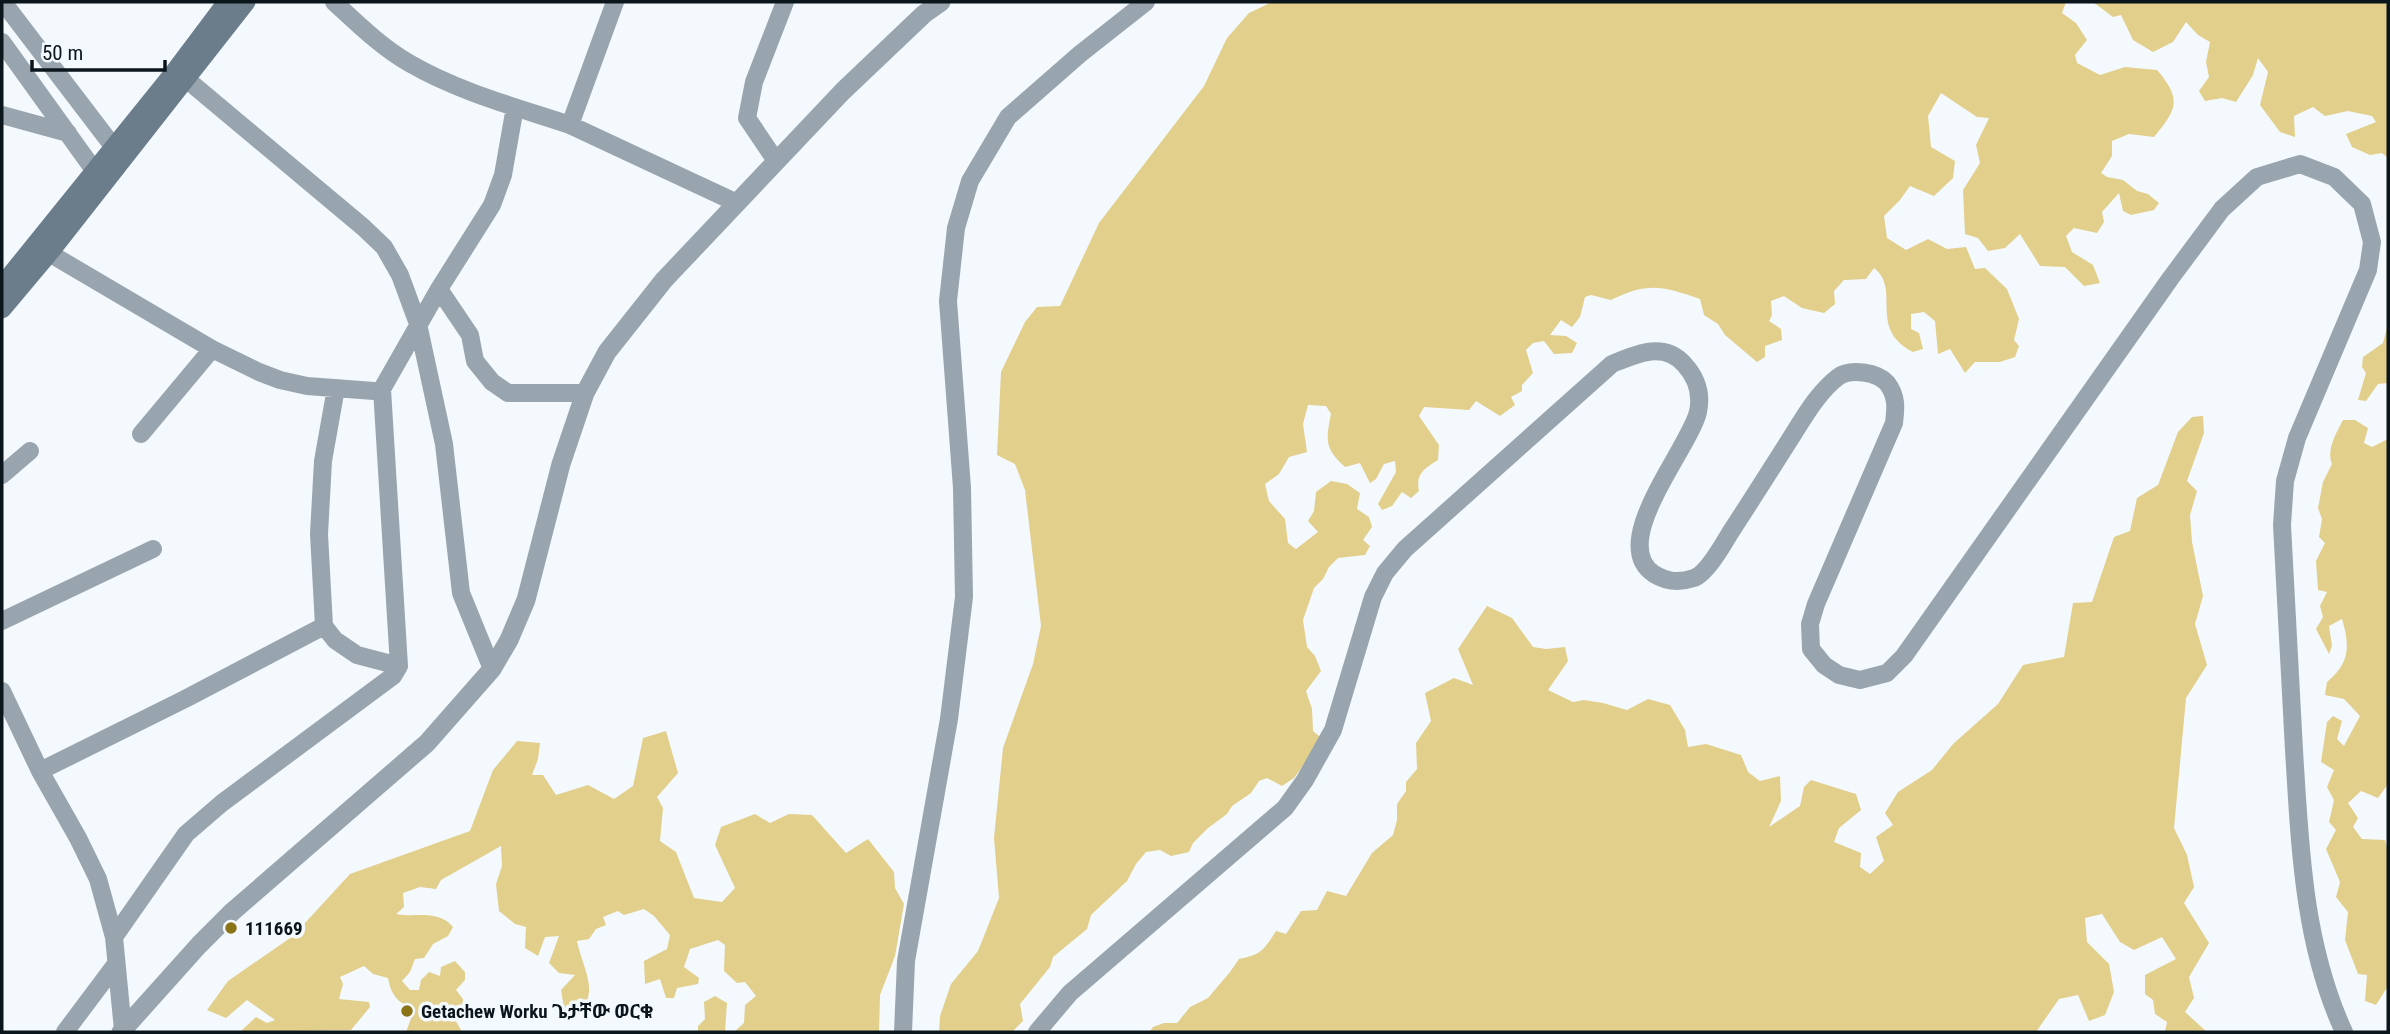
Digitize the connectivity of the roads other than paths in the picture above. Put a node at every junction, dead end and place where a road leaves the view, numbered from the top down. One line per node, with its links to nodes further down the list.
1 (3, 2): 15 (street)
2 (227, 2): 15 (main road)
3 (246, 2): 10 (main road)
4 (334, 2): 11 (street)
5 (615, 2): 13 (street)
6 (785, 2): 16 (street)
7 (941, 2): 16 (street)
8 (1146, 2): 42 (street)
9 (2, 43): 14 (street)
10 (185, 78): 15 (main road); 23 (street)
11 (515, 107): 13 (street); 21 (street)
12 (2, 115): 14 (street)
13 (570, 125): 18 (street)
14 (68, 133): 17 (street)
15 (117, 153): 17 (main road)
16 (776, 161): 18 (street)
17 (97, 178): 19 (main road); 20 (main road)
18 (737, 204): 27 (street)
19 (49, 253): 22 (main road); 24 (street)
20 (2, 286)
21 (439, 289): 23 (street); 27 (street)
22 (2, 309)
23 (418, 324): 26 (street); 35 (street)
24 (212, 349): 25 (street); 28 (street)
25 (336, 388): 26 (street); 33 (street)
26 (382, 389): 34 (street)
27 (585, 393): 35 (street)
28 (141, 434)
29 (30, 452): 30 (street)
30 (2, 475)
31 (153, 549): 32 (street)
32 (2, 621)
33 (324, 626): 34 (street); 37 (street)
34 (398, 666): 38 (street)
35 (492, 669): 40 (street)
36 (2, 691): 37 (street)
37 (40, 771): 38 (street)
38 (114, 937): 39 (street)
39 (116, 964): 40 (street); 41 (street)
40 (122, 1031)
41 (65, 1032)
42 (902, 1032)
43 (1037, 1032): 44 (street)
44 (2343, 1032)

